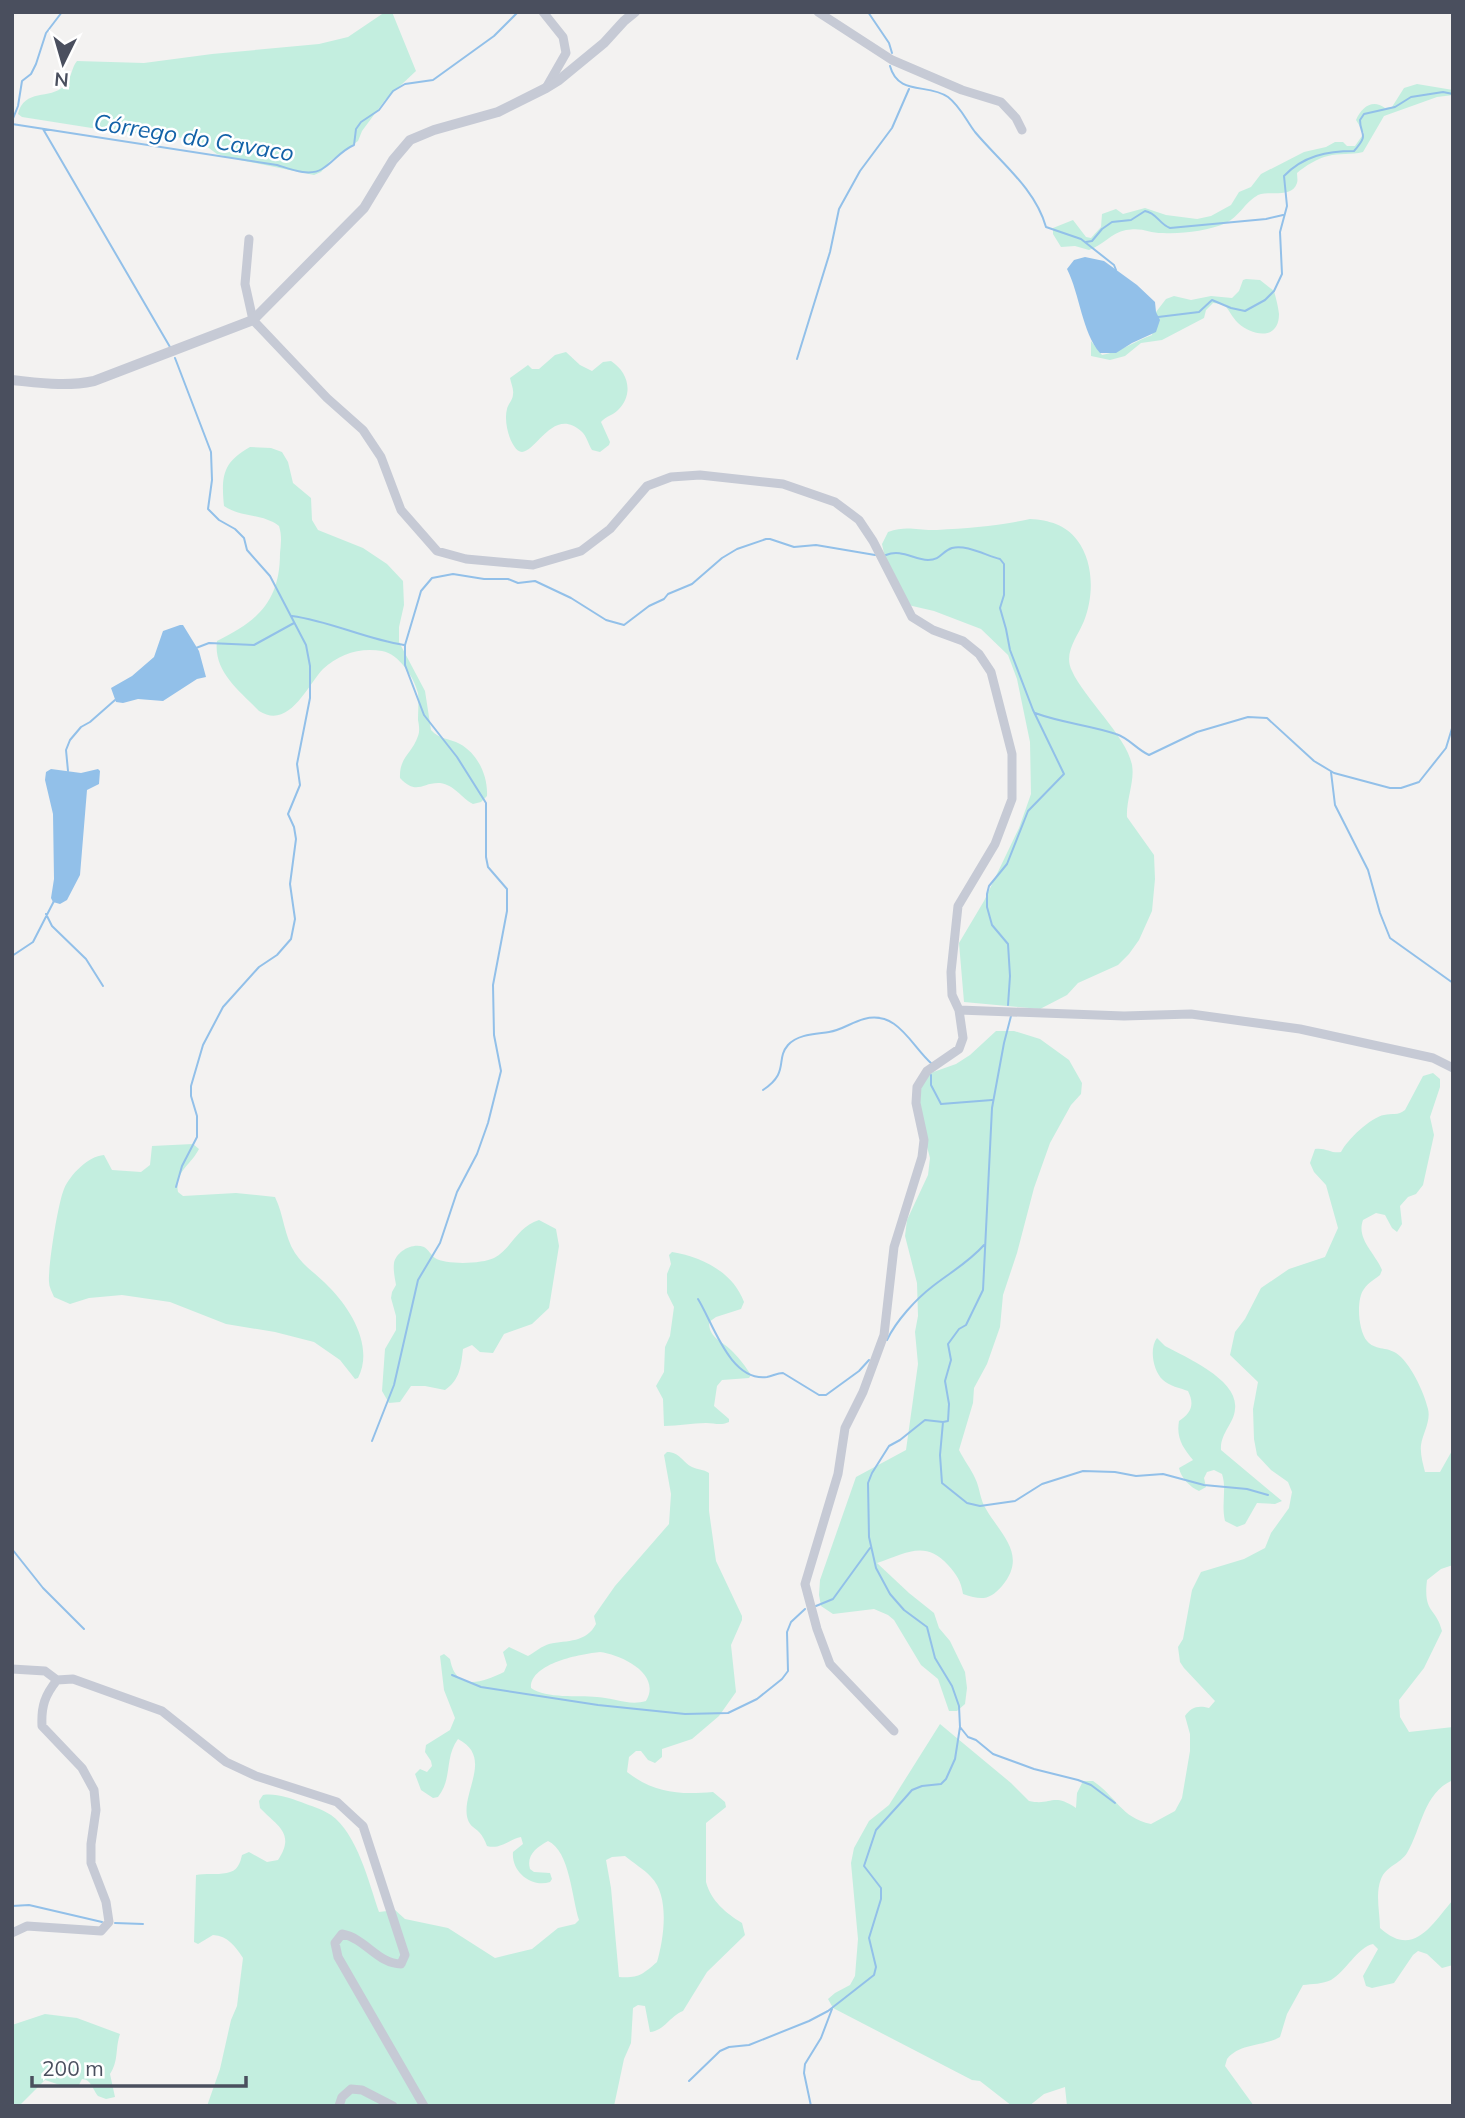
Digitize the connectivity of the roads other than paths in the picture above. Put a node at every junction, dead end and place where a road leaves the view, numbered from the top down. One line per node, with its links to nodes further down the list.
1 (543, 12): 4 (street)
2 (635, 12): 4 (street)
3 (818, 12): 5 (street)
4 (546, 88): 7 (street)
5 (1022, 130)
6 (249, 239): 7 (street)
7 (253, 320): 8 (street); 9 (street)
8 (12, 380)
9 (959, 1010): 10 (street); 13 (street)
10 (1453, 1068)
11 (12, 1669): 12 (street)
12 (57, 1680): 14 (street); 17 (street)
13 (894, 1731)
14 (12, 1933)
15 (339, 2106): 16 (street)
16 (393, 2106)
17 (425, 2106)

